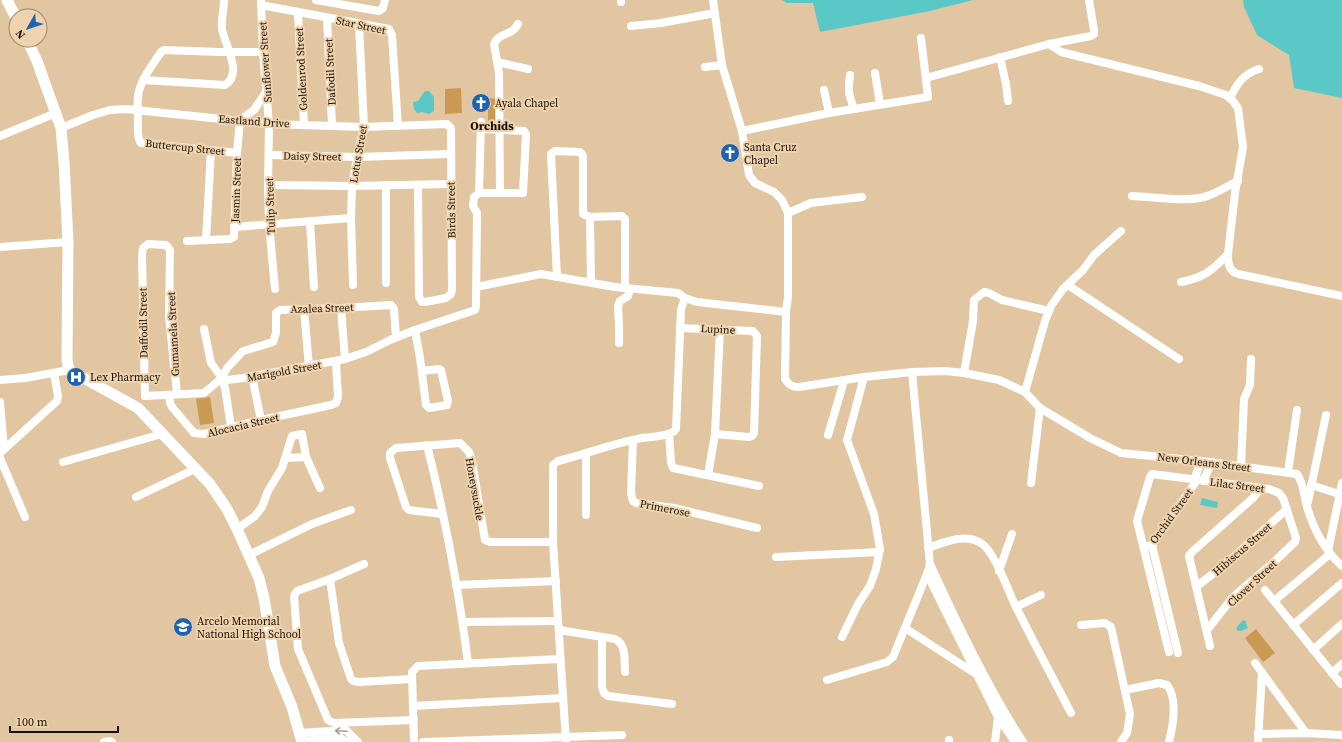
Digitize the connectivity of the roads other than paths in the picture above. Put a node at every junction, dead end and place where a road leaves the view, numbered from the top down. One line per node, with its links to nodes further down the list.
1 (224, 0): 17 (street)
2 (319, 0): 7 (street)
3 (385, 0): 7 (street)
4 (713, 0): 9 (street)
5 (1088, 0): 15 (street)
6 (261, 3): 8 (street, Star Street); 18 (street, Sunflower Street)
7 (352, 4)
8 (298, 13): 10 (street, Star Street); 40 (street, Goldenrod Street)
9 (714, 13): 13 (street); 21 (street)
10 (327, 18): 11 (street, Star Street); 41 (street, Dafodil Street)
11 (359, 24): 42 (street, Star Street); 44 (street, Lotus Street)
12 (518, 24): 20 (street)
13 (631, 26)
14 (921, 38): 27 (street)
15 (1049, 44): 19 (street); 31 (street)
16 (31, 48): 36 (street)
17 (231, 52): 18 (street); 28 (street); 28 (street)
18 (263, 52): 30 (street, Sunflower Street)
19 (1000, 57): 27 (street); 32 (street)
20 (497, 62): 23 (street); 46 (street)
21 (722, 65): 22 (street); 47 (street)
22 (705, 67)
23 (528, 69)
24 (1259, 69): 31 (street)
25 (875, 73): 33 (street)
26 (850, 75): 34 (street)
27 (926, 78): 33 (street)
28 (143, 80): 35 (street)
29 (824, 90): 37 (street)
30 (266, 92): 38 (street); 39 (street, Sunflower Street)
31 (1230, 98): 54 (street)
32 (1008, 101)
33 (880, 104): 34 (street)
34 (854, 109): 37 (street)
35 (138, 111): 38 (street, Eastland Drive); 45 (street, Eastland Drive); 49 (street, Buttercup Street)
36 (56, 113): 45 (street); 48 (street)
37 (829, 113): 47 (street)
38 (240, 120): 39 (street, Eastland Drive); 50 (street, Jasmin Street)
39 (269, 124): 40 (street, Eastland Drive); 52 (street, Tulip Street)
40 (304, 124): 41 (street, Eastland Drive)
41 (332, 125): 44 (street, Eastland Drive)
42 (398, 126): 43 (street, Eastland Drive); 44 (street, Eastland Drive)
43 (450, 126): 51 (street, Birds Street)
44 (364, 127): 53 (street, Lotus Street)
45 (61, 128): 73 (street)
46 (498, 130): 60 (street); 60 (street); 61 (street)
47 (742, 131): 64 (street)
48 (0, 136)
49 (211, 150): 50 (street, Buttercup Street); 71 (street)
50 (237, 153): 69 (street, Jasmin Street)
51 (450, 154): 53 (street, Daisy Street); 55 (street, Birds Street)
52 (269, 156): 53 (street, Daisy Street); 56 (street, Tulip Street)
53 (357, 157): 59 (street, Lotus Street)
54 (1238, 181): 62 (street); 76 (street)
55 (450, 184): 58 (street); 58 (street, Birds Street)
56 (268, 185): 59 (street); 68 (street, Tulip Street)
57 (386, 185): 58 (street); 59 (street); 80 (street)
58 (418, 185)
59 (352, 186): 66 (street, Lotus Street)
60 (500, 192): 61 (street)
61 (479, 193): 84 (street)
62 (1132, 196)
63 (862, 197): 64 (street)
64 (788, 213): 92 (street)
65 (590, 217): 77 (street); 78 (street); 85 (street)
66 (351, 218): 67 (street); 81 (street, Lotus Street)
67 (310, 222): 68 (street); 83 (street)
68 (269, 224): 69 (street); 86 (street, Tulip Street)
69 (235, 227): 71 (street, Jasmin Street)
70 (1121, 231): 82 (street)
71 (206, 240): 72 (street, Jasmin Street)
72 (187, 241)
73 (68, 242): 74 (street); 104 (street)
74 (0, 247)
75 (170, 250): 115 (street, Gumamela Street); 116 (street, Daffodil Street)
76 (1228, 254): 79 (street); 87 (street)
77 (556, 277): 78 (street); 84 (street)
78 (591, 282): 85 (street)
79 (1181, 282)
80 (386, 283)
81 (353, 285)
82 (1068, 285): 91 (street); 100 (street)
83 (314, 287)
84 (476, 287): 96 (street, Marigold Street)
85 (628, 288): 88 (street); 98 (street)
86 (275, 289)
87 (1342, 296)
88 (685, 298): 92 (street); 93 (street)
89 (341, 308): 90 (street, Azalea Street); 97 (street, Azalea Street); 99 (street)
90 (304, 309): 103 (street); 111 (street, Azalea Street)
91 (1048, 311): 107 (street); 114 (street)
92 (786, 312): 113 (street)
93 (680, 328): 95 (street, Lupine); 125 (street)
94 (204, 329): 111 (street)
95 (720, 329): 126 (street); 126 (street, Lupine)
96 (414, 330): 97 (street, Marigold Street); 105 (street)
97 (396, 337): 99 (street, Marigold Street)
98 (619, 343)
99 (345, 359): 102 (street, Marigold Street)
100 (1179, 359)
101 (1251, 359): 138 (street)
102 (336, 362): 103 (street, Marigold Street); 122 (street, Alocacia Street)
103 (309, 366): 109 (street, Marigold Street)
104 (69, 370): 108 (street); 118 (street)
105 (422, 370): 105 (street)
106 (912, 372): 107 (street); 110 (street); 163 (street)
107 (964, 372): 114 (street)
108 (54, 374): 112 (street); 130 (street)
109 (252, 376): 111 (street, Marigold Street); 122 (street)
110 (864, 377): 113 (street); 164 (street)
111 (222, 378): 115 (street); 123 (street)
112 (0, 380)
113 (844, 381): 127 (street)
114 (1026, 392): 119 (street, New Orleans Street)
115 (173, 395): 116 (street); 123 (street, Alocacia Street)
116 (145, 396): 118 (street)
117 (0, 402): 130 (street)
118 (138, 408): 124 (street)
119 (1040, 408): 135 (street, New Orleans Street); 143 (street)
120 (1297, 410): 140 (street)
121 (1326, 415): 145 (street)
122 (262, 420): 123 (street, Alocacia Street)
123 (231, 427)
124 (162, 434): 136 (street); 139 (street)
125 (669, 434): 128 (street); 141 (street)
126 (715, 434): 141 (street)
127 (828, 435)
128 (633, 440): 131 (street); 157 (street, Primerose)
129 (428, 445): 154 (street); 154 (street, Honeysuckle); 161 (street, Honeysuckle)
130 (2, 451)
131 (586, 453): 155 (street); 161 (street)
132 (306, 457): 134 (street); 134 (street); 147 (street)
133 (0, 458): 156 (street)
134 (286, 458): 158 (street)
135 (1201, 461): 137 (street, New Orleans Street); 142 (street)
136 (63, 462)
137 (1212, 462): 138 (street, New Orleans Street); 142 (street)
138 (1241, 466): 140 (street, New Orleans Street)
139 (195, 469): 150 (street); 158 (street)
140 (1288, 472): 151 (street)
141 (708, 475): 146 (street)
142 (1198, 480): 148 (street, Lilac Street); 162 (street, Orchid Street); 162 (street, Lilac Street)
143 (1032, 483)
144 (1342, 483): 149 (street)
145 (1311, 485): 149 (street); 151 (street)
146 (759, 486)
147 (320, 488)
148 (1261, 488): 152 (street, Lilac Street); 177 (street)
149 (1339, 494): 165 (street)
150 (136, 497)
151 (1307, 507): 165 (street)
152 (1287, 509): 160 (street, Lilac Street); 177 (street, Hibiscus Street)
153 (351, 510): 166 (street)
154 (442, 514): 176 (street)
155 (586, 515)
156 (25, 517)
157 (757, 528)
158 (237, 529): 166 (street)
159 (1012, 534): 171 (street)
160 (1295, 536): 189 (street, Clover Street)
161 (553, 542): 174 (street)
162 (1148, 546): 194 (street); 195 (street)
163 (928, 548): 169 (street); 171 (street)
164 (879, 552): 167 (street); 191 (street)
165 (1329, 552): 170 (street); 180 (street)
166 (249, 555): 219 (street)
167 (776, 557)
168 (364, 564): 173 (street)
169 (930, 564): 172 (street); 201 (street)
170 (1342, 566)
171 (999, 571): 181 (street)
172 (927, 574): 187 (street); 201 (street)
173 (330, 579): 204 (street); 213 (street)
174 (556, 581): 176 (street); 182 (street)
175 (1342, 583): 186 (street)
176 (456, 586): 183 (street)
177 (1196, 587): 189 (street)
178 (1266, 590): 180 (street)
179 (1041, 595): 181 (street)
180 (1274, 601): 186 (street)
181 (1016, 607): 211 (street)
182 (558, 621): 183 (street); 188 (street)
183 (463, 622): 197 (street)
184 (1342, 624): 193 (street)
185 (1081, 625): 207 (street)
186 (1293, 625): 193 (street)
187 (905, 628): 201 (street); 205 (street)
188 (559, 630): 190 (street); 196 (street)
189 (1207, 630): 192 (street)
190 (602, 637): 200 (street); 209 (street)
191 (842, 637)
192 (1210, 646)
193 (1313, 650): 203 (street)
194 (1169, 652)
195 (1178, 653)
196 (560, 659): 197 (street); 208 (street)
197 (468, 663): 204 (street)
198 (1255, 663): 202 (street)
199 (1342, 664): 203 (street)
200 (625, 672)
201 (980, 673): 212 (street)
202 (1262, 673): 214 (street); 218 (street)
203 (1332, 673): 206 (street)
204 (412, 679): 210 (street)
205 (827, 680)
206 (1341, 684)
207 (1125, 690): 230 (street); 231 (street)
208 (563, 698): 210 (street); 220 (street)
209 (672, 704)
210 (413, 706): 213 (street)
211 (1072, 713)
212 (1002, 715): 227 (street); 228 (street); 229 (street)
213 (414, 720): 225 (street)
214 (1306, 732): 216 (street); 218 (street)
215 (622, 735): 217 (street)
216 (1342, 735)
217 (605, 738): 220 (street)
218 (1258, 738)
219 (301, 739): 223 (street); 224 (street, one-way to 219)
220 (566, 739): 226 (street)
221 (104, 742): 222 (street)
222 (112, 742)
223 (348, 742)
224 (358, 742)
225 (414, 742)
226 (423, 742)
227 (995, 742)
228 (1015, 742)
229 (1023, 742)
230 (1121, 742)
231 (1170, 742)

